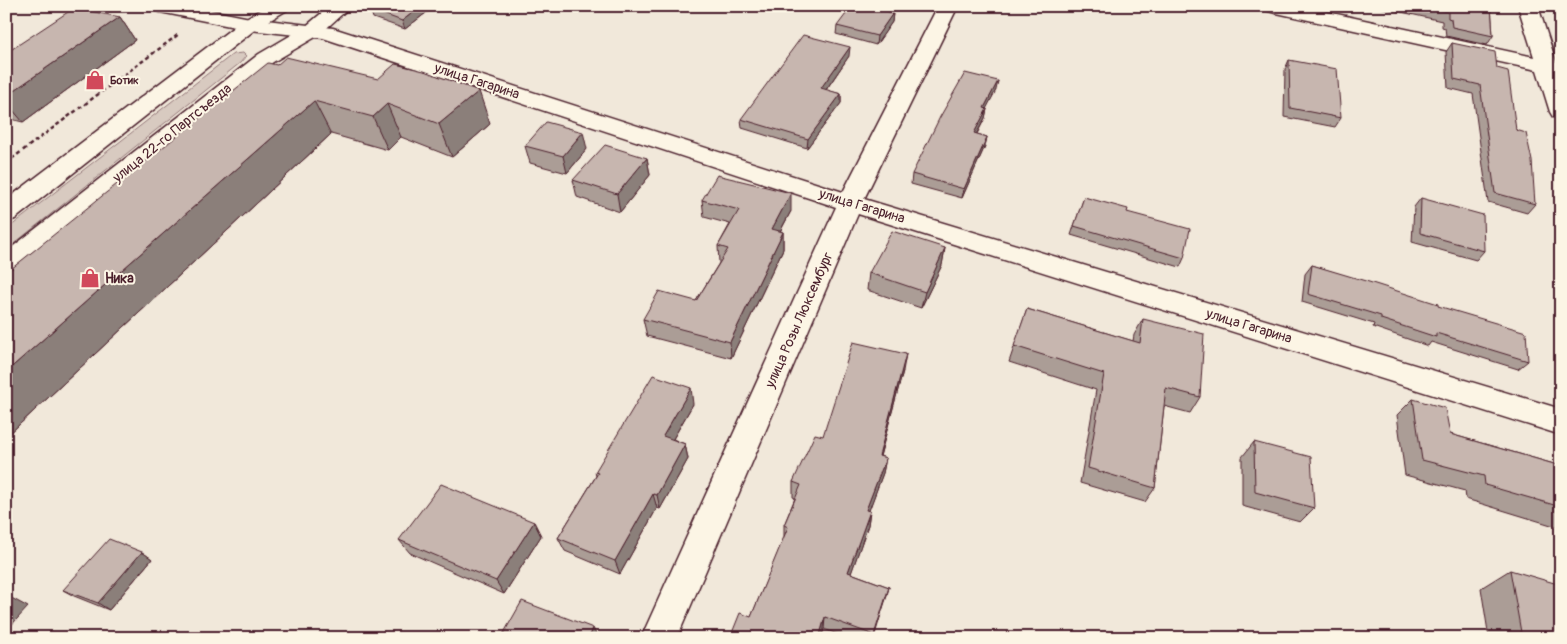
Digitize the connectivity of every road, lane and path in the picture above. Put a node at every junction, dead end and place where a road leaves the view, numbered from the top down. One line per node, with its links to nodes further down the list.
1 (160, 6): 7 (street, улица Гагарина)
2 (280, 6): 8 (street)
3 (342, 6): 9 (street, улица 22-го Партсъезда)
4 (948, 6): 13 (street, улица Розы Люксембург)
5 (1272, 6): 10 (street)
6 (1528, 6): 10 (street)
7 (205, 15): 8 (street, улица Гагарина); 12 (path)
8 (250, 24): 9 (street, улица Гагарина); 14 (street)
9 (312, 31): 13 (street, улица Гагарина); 15 (street, улица 22-го Партсъезда)
10 (1553, 67): 11 (street)
11 (1561, 112)
12 (6, 163)
13 (850, 203): 16 (street, улица Гагарина); 17 (street, улица Розы Люксембург)
14 (6, 213)
15 (6, 266)
16 (1561, 422)
17 (659, 638)

